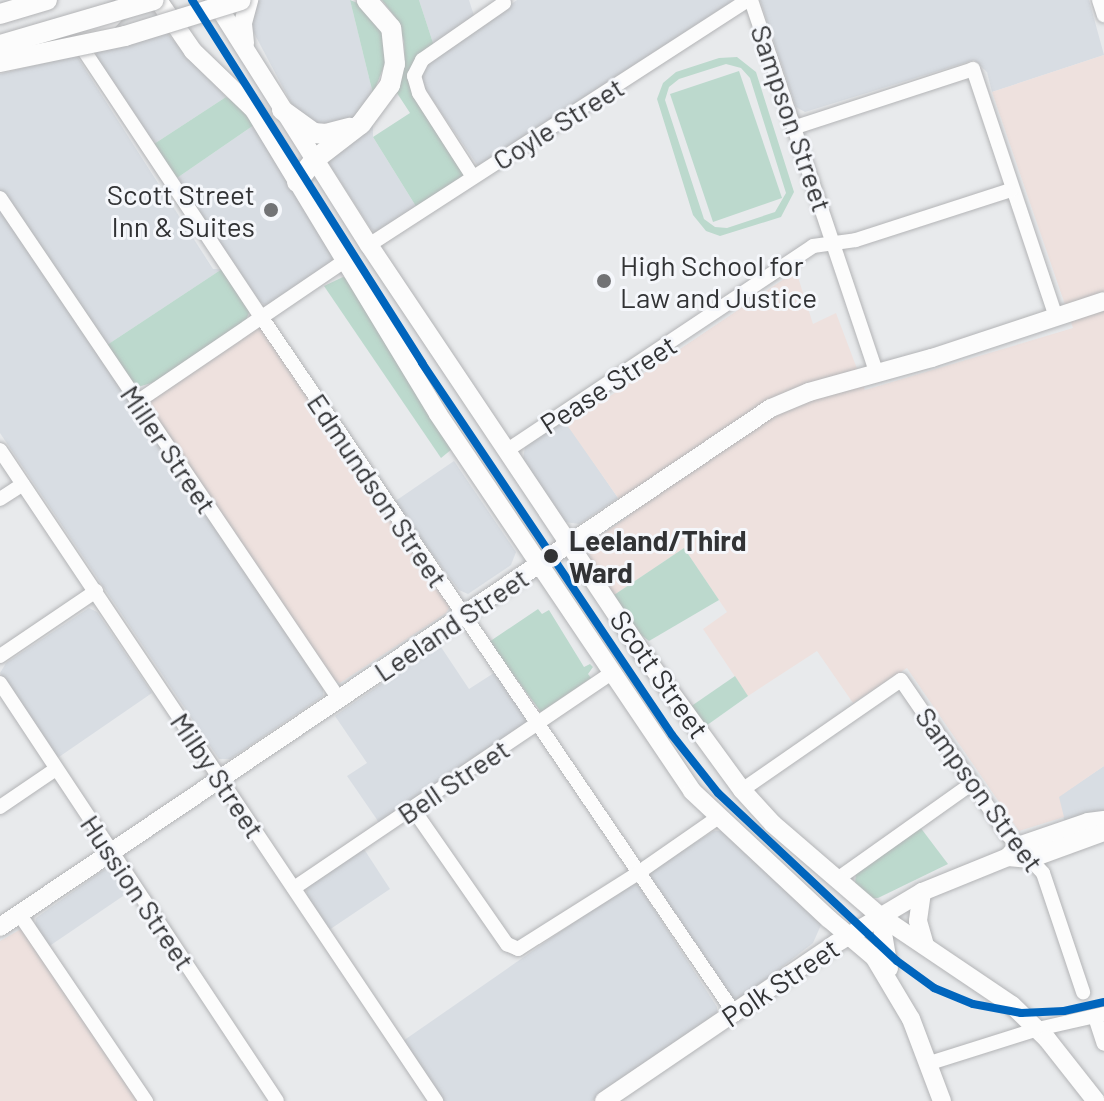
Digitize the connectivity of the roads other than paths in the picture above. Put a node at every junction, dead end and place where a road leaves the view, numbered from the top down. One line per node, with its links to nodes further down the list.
1 (47, 0): 11 (highway)
2 (124, 0): 16 (main road)
3 (212, 0): 9 (main road); 15 (main road, Scott Street)
4 (241, 0): 17 (highway, bridge)
5 (249, 0): 15 (main road)
6 (749, 0): 20 (street, Sampson Street); 22 (street, Coyle Street)
7 (1099, 0): 12 (street)
8 (504, 3): 22 (street)
9 (160, 5): 13 (main road); 14 (highway, bridge); 23 (main road, Scott Street)
10 (374, 7): 19 (highway)
11 (0, 14)
12 (1104, 15)
13 (79, 43): 16 (main road); 31 (street, Edmundson Street)
14 (0, 45)
15 (245, 46): 18 (main road, Scott Street)
16 (51, 51): 17 (main road)
17 (0, 63)
18 (282, 110): 19 (highway); 21 (main road, Scott Street)
19 (361, 124): 21 (highway)
20 (796, 127): 24 (street); 26 (street, Sampson Street)
21 (314, 160): 23 (highway); 27 (main road, Scott Street)
22 (473, 177): 27 (street, Coyle Street)
23 (297, 182): 28 (main road, Scott Street)
24 (1011, 190): 26 (street, Pease Street); 30 (street)
25 (0, 198): 33 (street, Miller Street)
26 (835, 243): 32 (street, Sampson Street); 34 (street, Pease Street)
27 (369, 245): 34 (main road, Scott Street)
28 (346, 260): 31 (street); 39 (main road, Scott Street)
29 (1104, 301): 30 (main road, Leeland Street)
30 (1056, 317): 32 (main road, Leeland Street)
31 (262, 318): 33 (street); 41 (street, Edmundson Street)
32 (877, 374): 38 (main road, Leeland Street)
33 (137, 402): 45 (street, Miller Street)
34 (509, 449): 38 (main road, Scott Street)
35 (0, 450): 36 (street, Milby Street)
36 (23, 484): 37 (street); 40 (street, Milby Street)
37 (0, 499)
38 (570, 544): 39 (main road, Leeland Street); 50 (main road, Scott Street)
39 (540, 564): 41 (main road, Leeland Street); 43 (main road, Scott Street)
40 (96, 591): 42 (street); 48 (street, Milby Street)
41 (463, 616): 45 (main road, Leeland Street); 46 (street, Edmundson Street)
42 (0, 656)
43 (611, 673): 46 (street, Bell Street); 53 (main road, Scott Street)
44 (0, 683): 47 (street, Hussion Street)
45 (339, 699): 48 (main road, Leeland Street)
46 (537, 725): 52 (street, Bell Street); 58 (street, Edmundson Street)
47 (56, 769): 51 (street); 56 (street, Hussion Street)
48 (221, 779): 56 (main road, Leeland Street); 60 (street, Milby Street)
49 (971, 784): 50 (street, Sampson Street); 57 (street, Sampson Street); 59 (street)
50 (742, 790): 59 (main road, Scott Street)
51 (0, 807)
52 (413, 809): 58 (street); 60 (street, Bell Street)
53 (720, 816): 58 (street); 65 (main road, Scott Street)
54 (1104, 820): 57 (main road, Polk Street)
55 (1104, 832): 57 (main road, Polk Street)
56 (112, 853): 62 (main road, Leeland Street); 75 (street, Hussion Street)
57 (1019, 854): 61 (main road, Polk Street); 68 (street, Sampson Street)
58 (638, 873): 69 (street, Edmundson Street)
59 (836, 880): 63 (main road, Scott Street)
60 (294, 888): 76 (street, Milby Street)
61 (922, 892): 63 (main road, Polk Street); 66 (main road)
62 (20, 915): 64 (main road, Leeland Street); 74 (street)
63 (880, 916): 65 (main road, Polk Street); 66 (main road, Scott Street); 67 (main road)
64 (0, 927)
65 (849, 936): 67 (main road, Scott Street); 69 (main road, Polk Street)
66 (925, 945): 71 (main road, Scott Street)
67 (896, 989): 73 (main road)
68 (1083, 992)
69 (735, 1014): 77 (main road, Polk Street)
70 (1100, 1015): 71 (street); 72 (street)
71 (1038, 1029): 73 (street); 79 (main road, Scott Street)
72 (1104, 1044)
73 (930, 1063): 78 (main road)
74 (146, 1101)
75 (277, 1101)
76 (436, 1101)
77 (604, 1101)
78 (942, 1101)
79 (1096, 1101)

